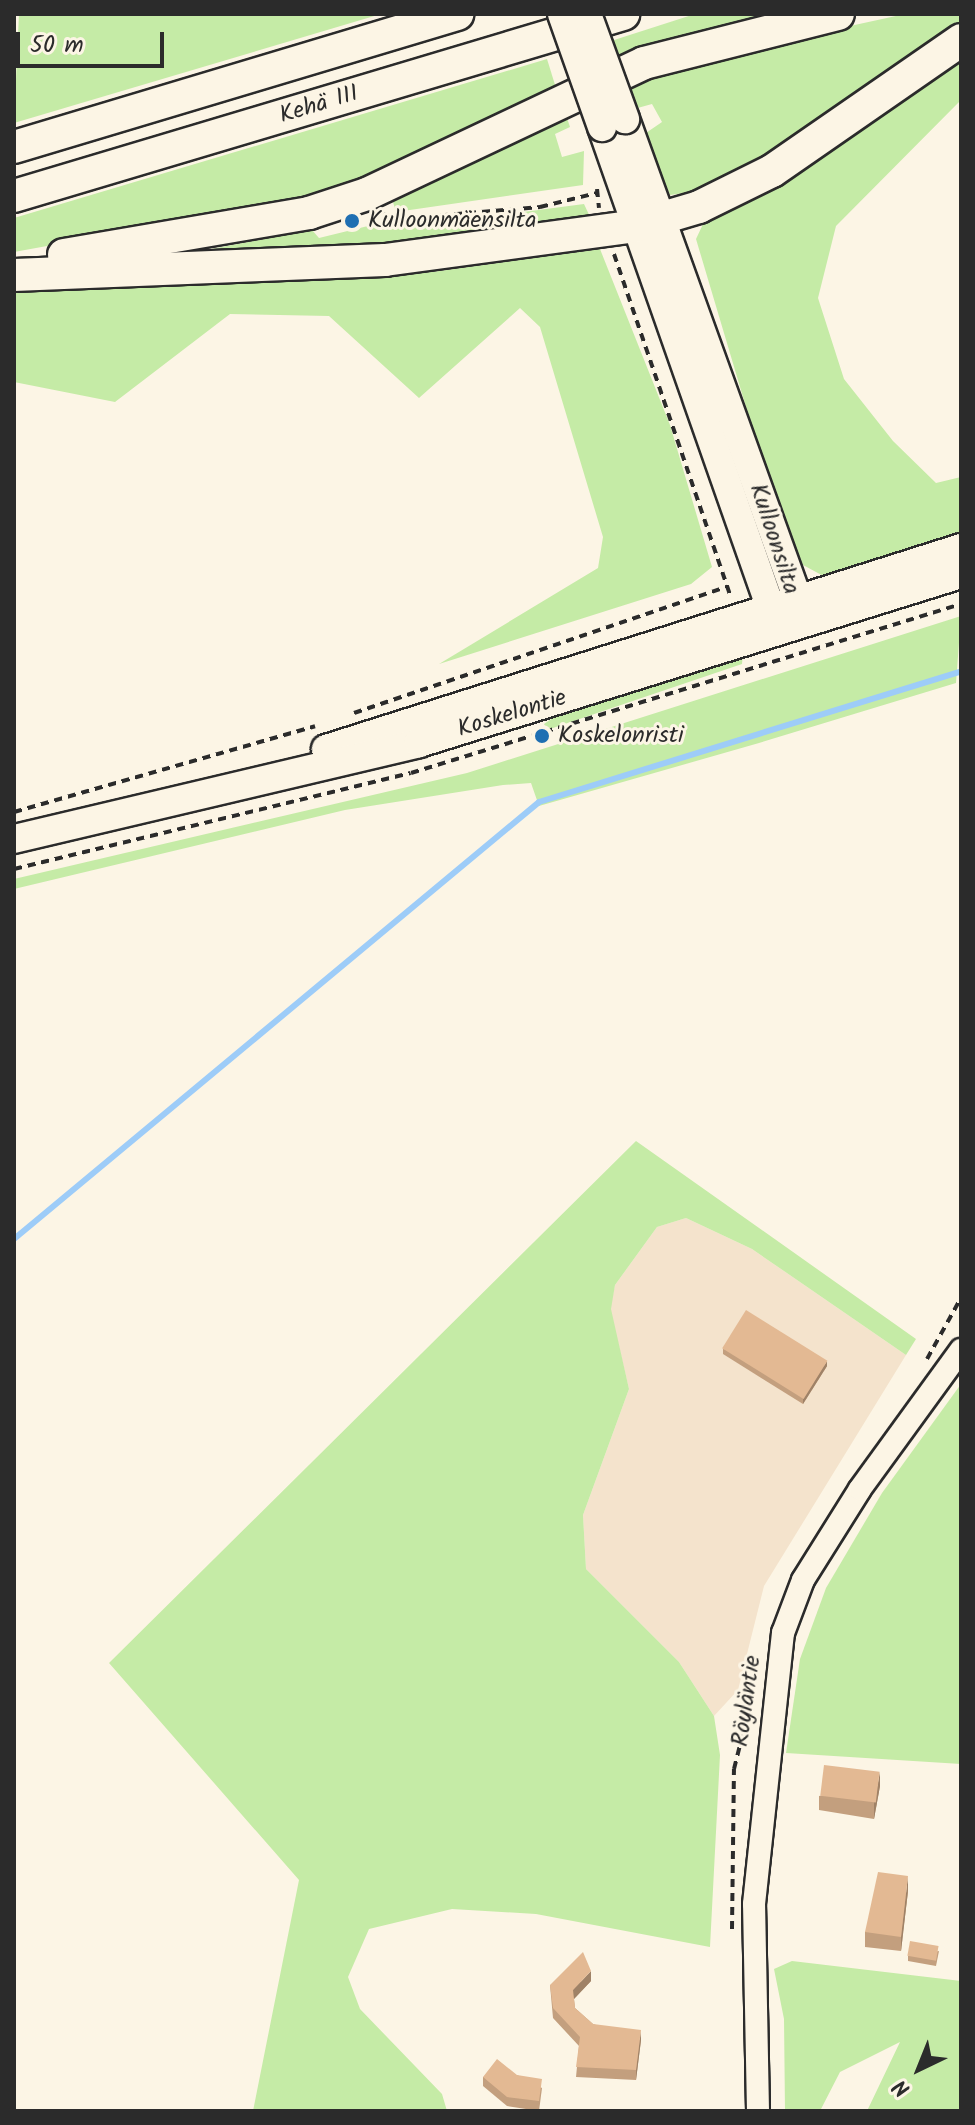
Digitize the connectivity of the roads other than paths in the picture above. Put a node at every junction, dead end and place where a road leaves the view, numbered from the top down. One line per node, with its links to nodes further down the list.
1 (458, 14): 8 (highway, Kehä III)
2 (562, 14): 7 (main road, Kulloonsilta, bridge)
3 (587, 14): 7 (main road, Kulloonsilta, bridge)
4 (623, 14): 9 (highway, Kehä III)
5 (838, 14): 11 (highway)
6 (961, 40): 10 (highway)
7 (614, 123): 10 (main road, Kulloonsilta)
8 (14, 147)
9 (14, 196)
10 (634, 225): 12 (highway); 15 (main road, Kulloonsilta)
11 (14, 264)
12 (14, 275)
13 (961, 548): 15 (main road, Koskelontie)
14 (961, 574): 16 (main road, Koskelontie)
15 (784, 602): 16 (main road, Kulloonsilta); 17 (main road, Koskelontie)
16 (791, 627): 17 (main road, Koskelontie)
17 (228, 787): 18 (main road, Koskelontie)
18 (14, 839)
19 (961, 1350): 20 (street, Röyläntie)
20 (758, 2111)

